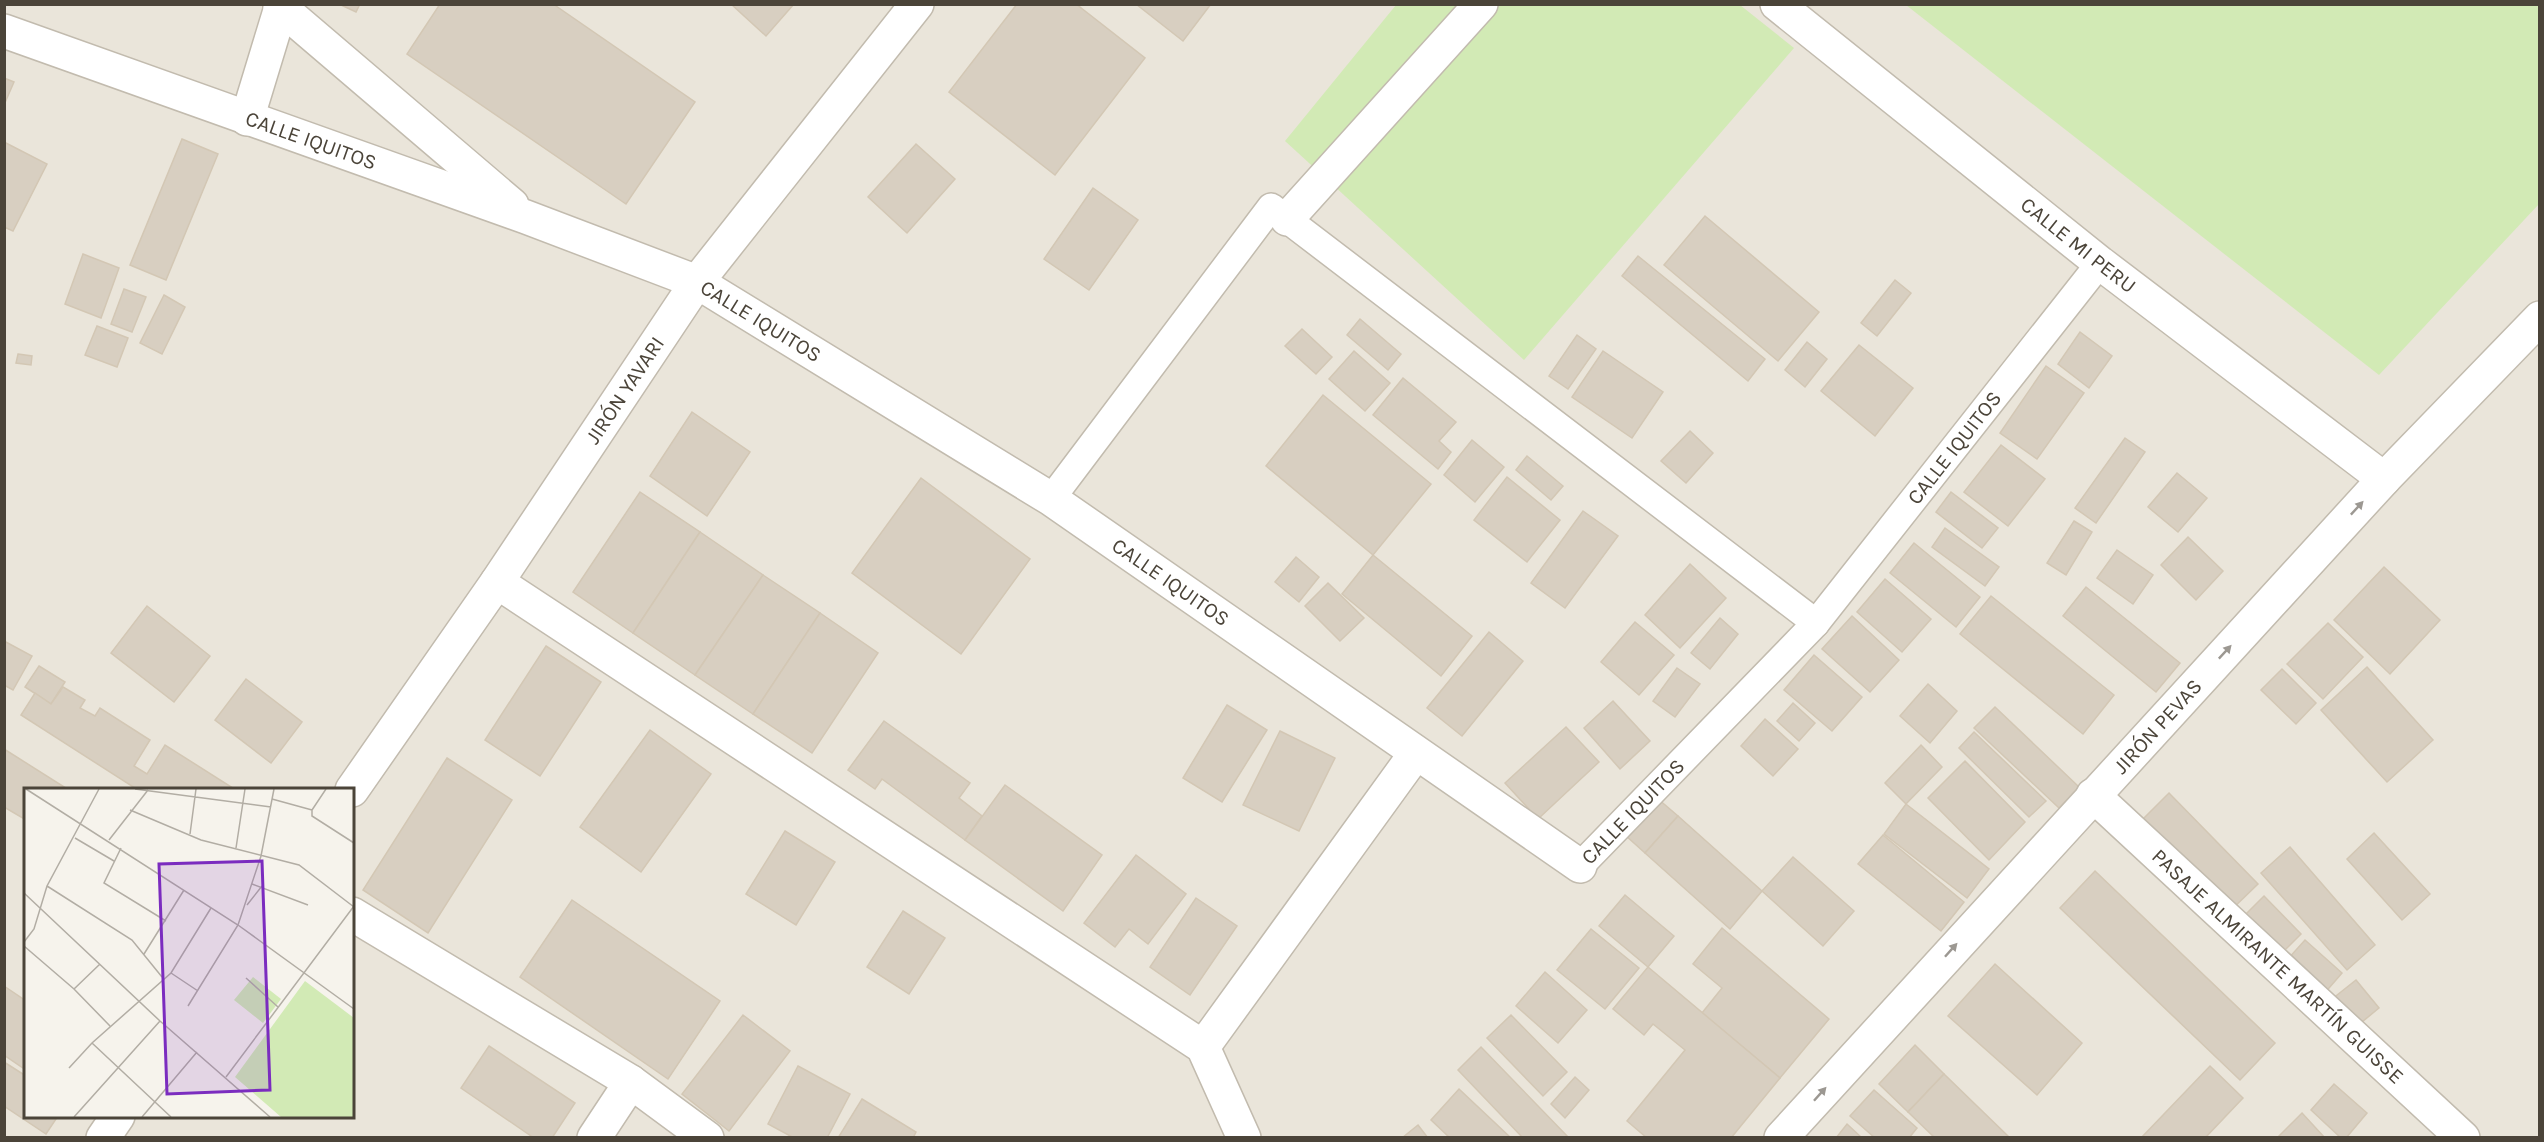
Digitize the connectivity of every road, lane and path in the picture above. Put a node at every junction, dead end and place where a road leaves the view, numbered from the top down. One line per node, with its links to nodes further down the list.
1 (917, 4): 10 (street, JIRÓN YAVARI)
2 (1482, 4): 8 (street)
3 (1777, 4): 9 (street, CALLE MI PERU)
4 (281, 6): 6 (street); 7 (street)
5 (4, 31): 6 (street, CALLE IQUITOS)
6 (247, 119): 7 (street, CALLE IQUITOS)
7 (526, 217): 10 (street, CALLE IQUITOS)
8 (1287, 219): 13 (lane); 15 (lane)
9 (2100, 263): 12 (street, CALLE MI PERU); 15 (lane, CALLE IQUITOS)
10 (697, 282): 13 (street, CALLE IQUITOS); 14 (street, JIRÓN YAVARI)
11 (2540, 318): 12 (street, JIRÓN PEVAS)
12 (2384, 479): 18 (street, JIRÓN PEVAS, one-way to 12)
13 (1051, 499): 16 (street, CALLE IQUITOS)
14 (497, 582): 17 (street, JIRÓN YAVARI); 21 (street)
15 (1816, 623): 19 (lane, CALLE IQUITOS)
16 (1416, 753): 19 (street, CALLE IQUITOS); 21 (street)
17 (353, 788)
18 (2093, 795): 28 (street, JIRÓN PEVAS, one-way to 18); 29 (street, PASAJE ALMIRANTE MARTÍN GUISSE)
19 (1580, 866)
20 (354, 915): 22 (street)
21 (1203, 1047): 27 (street)
22 (631, 1082): 25 (street); 26 (street)
23 (117, 1118): 24 (street)
24 (103, 1137)
25 (594, 1137)
26 (707, 1137)
27 (1244, 1137)
28 (1781, 1137)
29 (2463, 1137)

